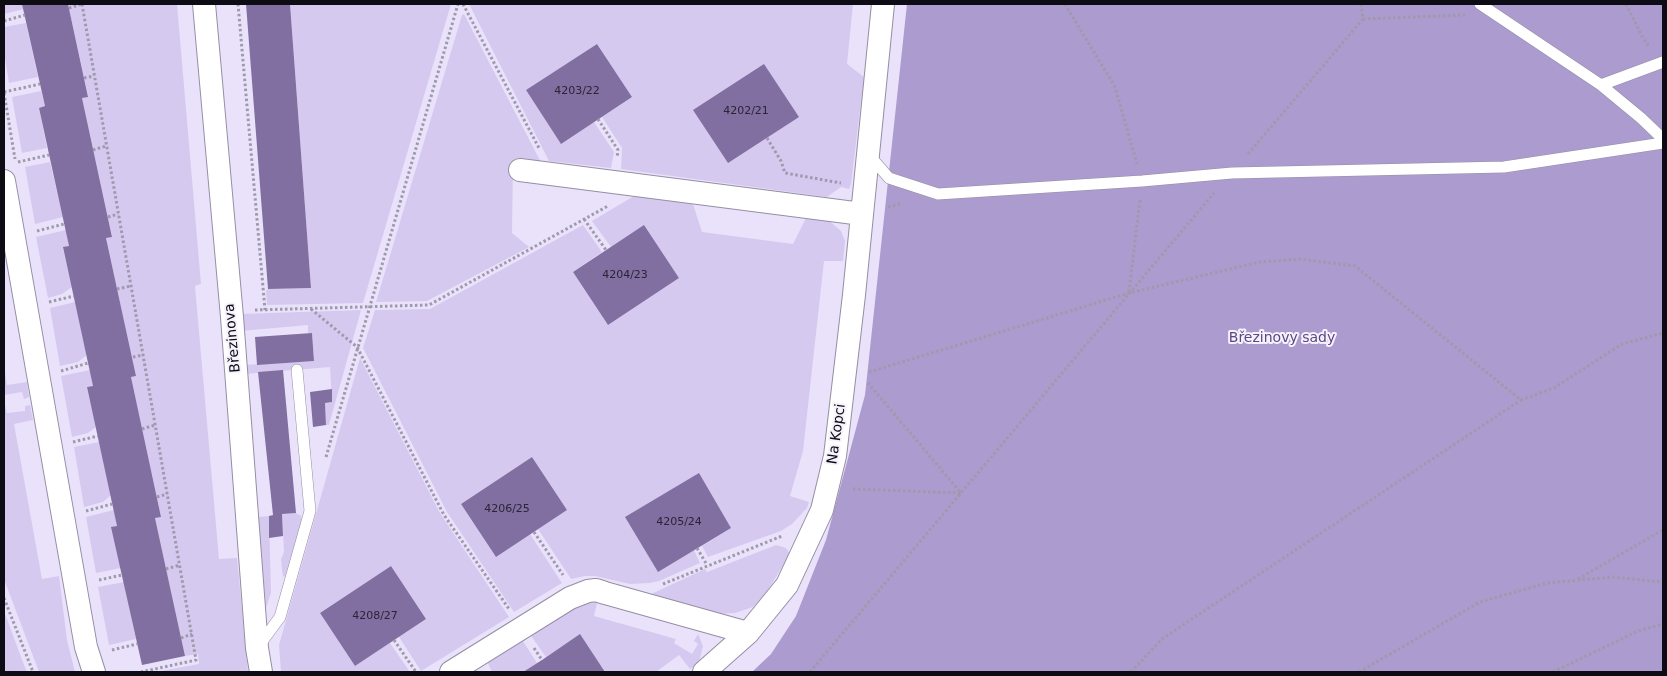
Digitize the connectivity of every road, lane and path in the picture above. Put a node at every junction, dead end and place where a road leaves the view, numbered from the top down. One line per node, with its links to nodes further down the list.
1 (82, 4): 11 (path); 17 (path)
2 (204, 4): 92 (street, Březinova)
3 (238, 4): 52 (path)
4 (458, 4): 51 (path)
5 (463, 4): 34 (path)
6 (883, 4): 28 (street, Na Kopci)
7 (1066, 4): 35 (path)
8 (1361, 4): 14 (path)
9 (1480, 4): 12 (lane)
10 (1626, 4): 16 (path)
11 (69, 8)
12 (1494, 14): 14 (path); 20 (lane)
13 (25, 15): 15 (path)
14 (1363, 19): 33 (path)
15 (4, 21)
16 (1662, 62): 20 (lane)
17 (94, 76): 18 (path); 26 (path)
18 (84, 78)
19 (40, 84): 21 (path)
20 (1601, 86): 24 (lane)
21 (4, 92)
22 (598, 119): 30 (path)
23 (767, 138): 36 (path)
24 (1663, 139)
25 (1663, 143): 33 (lane)
26 (106, 146): 27 (path); 39 (path)
27 (93, 150)
28 (868, 154): 38 (lane); 40 (street, Na Kopci)
29 (49, 155): 32 (path)
30 (615, 166)
31 (520, 170): 34 (street)
32 (10, 172): 96 (street)
33 (1232, 173): 35 (lane); 48 (path)
34 (554, 175): 37 (street)
35 (1142, 181): 38 (lane); 48 (path)
36 (846, 184)
37 (644, 186): 40 (street); 42 (path)
38 (938, 194): 40 (path)
39 (118, 214): 41 (path); 46 (path)
40 (862, 214): 60 (street, Na Kopci)
41 (108, 217)
42 (584, 219): 45 (path); 51 (path)
43 (64, 224): 44 (path)
44 (29, 232)
45 (606, 250)
46 (131, 286): 47 (path); 55 (path)
47 (117, 289)
48 (1129, 293): 60 (path); 61 (path); 68 (path)
49 (74, 296): 50 (path)
50 (41, 304)
51 (369, 306): 52 (path); 54 (path)
52 (310, 308): 54 (path)
53 (1663, 333): 61 (path)
54 (358, 347): 66 (path); 86 (path)
55 (143, 355): 56 (path); 62 (path)
56 (132, 357)
57 (88, 363): 59 (path)
58 (297, 370): 92 (lane)
59 (53, 373)
60 (852, 377): 67 (street, Na Kopci); 68 (path)
61 (1520, 400): 103 (path)
62 (155, 425): 63 (path); 69 (path)
63 (142, 429)
64 (98, 436): 65 (path)
65 (65, 444)
66 (323, 466)
67 (827, 488): 68 (path); 73 (street, Na Kopci)
68 (961, 493): 102 (path)
69 (168, 494): 70 (path); 77 (path)
70 (157, 497)
71 (112, 504): 72 (path)
72 (78, 513)
73 (815, 523): 76 (path); 87 (street, Na Kopci)
74 (1663, 530): 80 (path)
75 (534, 532): 83 (path)
76 (697, 548)
77 (180, 565): 78 (path); 88 (path)
78 (166, 569)
79 (122, 575): 81 (path)
80 (1575, 581): 82 (path); 104 (path)
81 (92, 582)
82 (1663, 582)
83 (576, 595): 86 (street); 87 (street)
84 (4, 598): 95 (path)
85 (1663, 624): 105 (path)
86 (521, 628): 94 (path); 100 (street)
87 (748, 633): 101 (street, Na Kopci)
88 (192, 634): 89 (path); 97 (path)
89 (181, 638)
90 (394, 640): 99 (path)
91 (137, 644): 93 (path)
92 (257, 648): 98 (street, Březinova)
93 (104, 652)
94 (542, 660)
95 (33, 672)
96 (94, 672)
97 (141, 672)
98 (261, 672)
99 (416, 672)
100 (451, 672)
101 (704, 672)
102 (810, 672)
103 (1131, 672)
104 (1359, 672)
105 (1553, 672)

